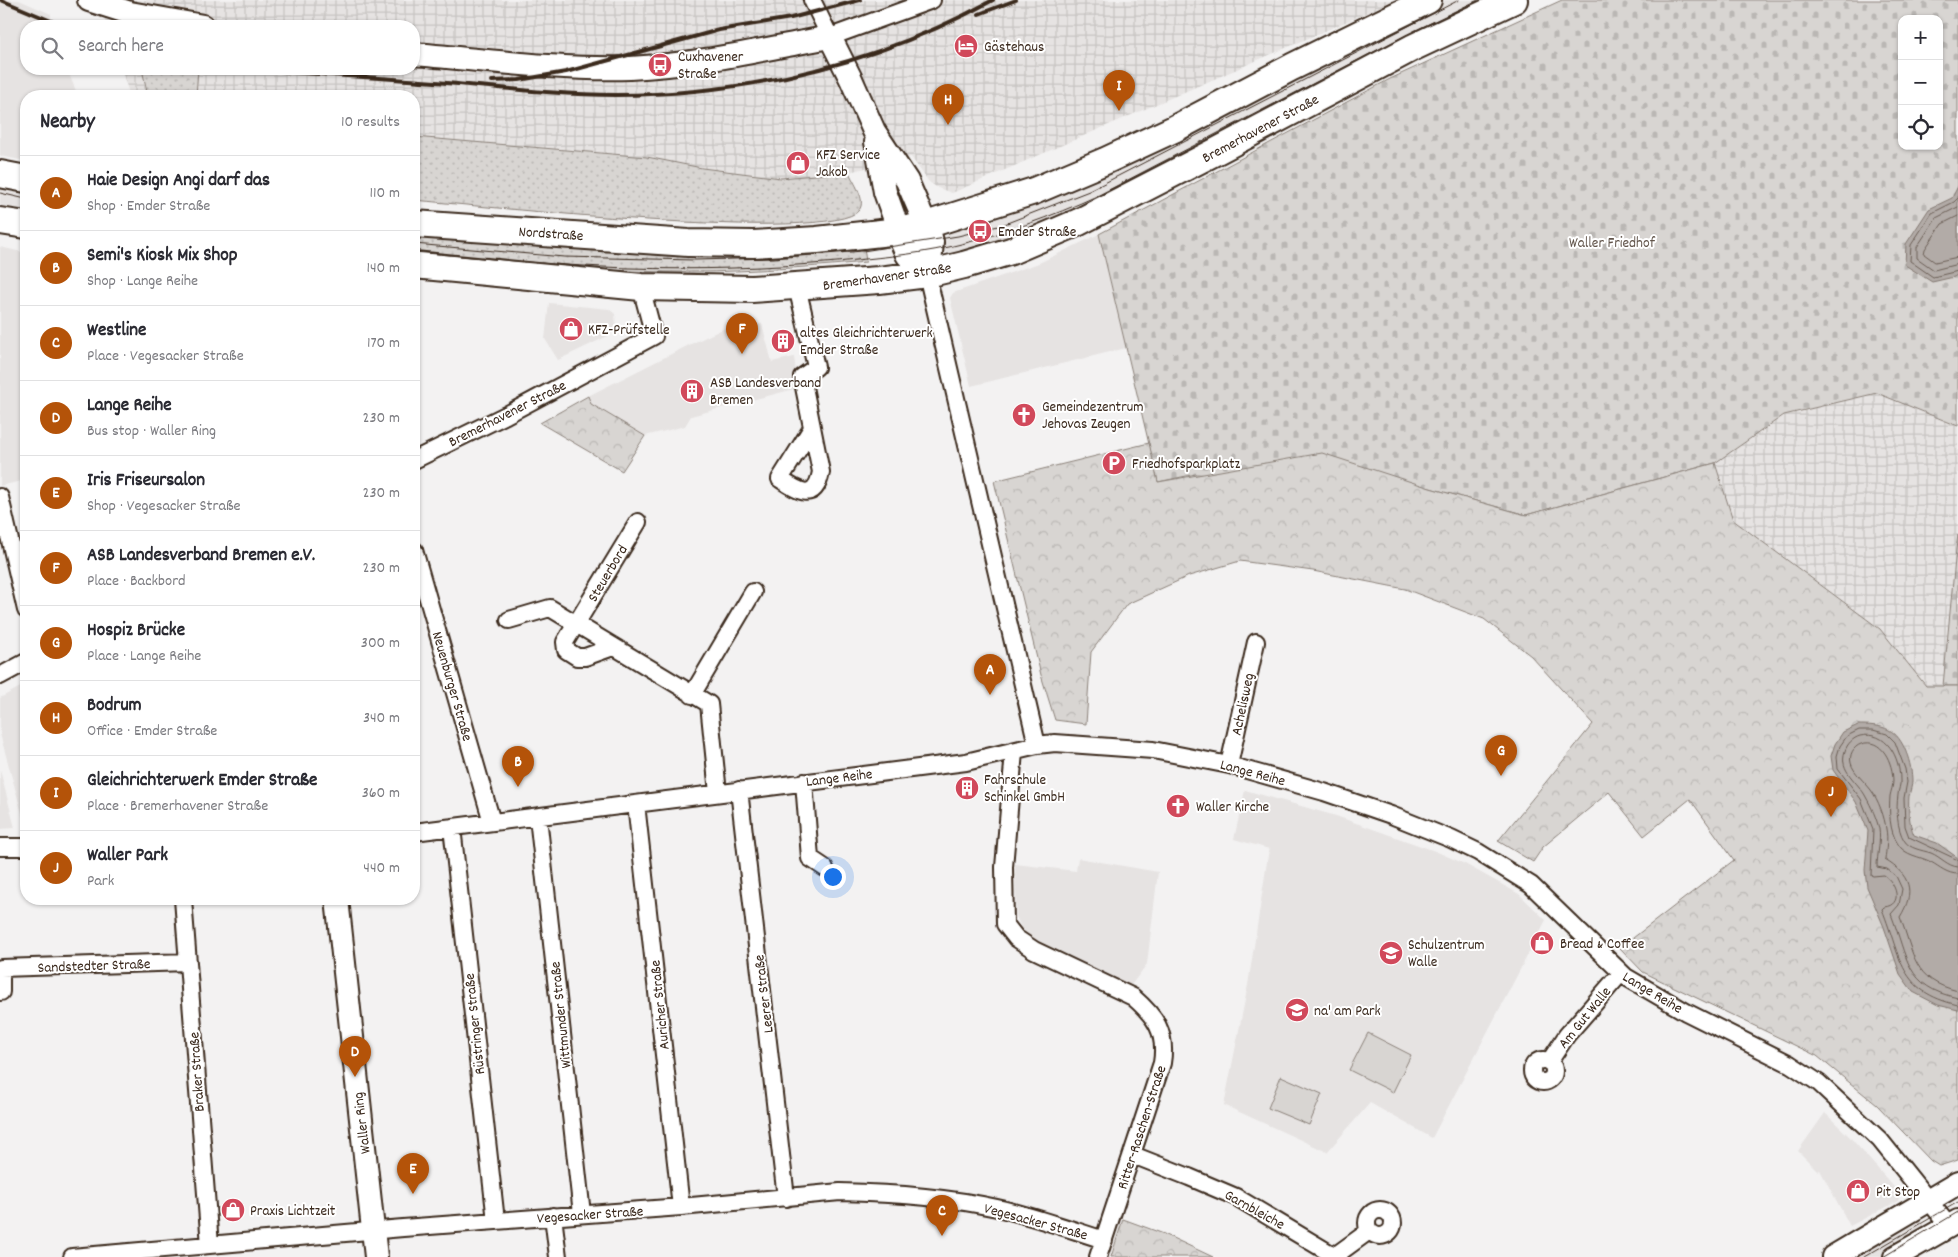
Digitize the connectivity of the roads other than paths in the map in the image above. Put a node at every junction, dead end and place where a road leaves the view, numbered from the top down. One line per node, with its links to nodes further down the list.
1 (89, 0): 6 (street)
2 (812, 0): 7 (street)
3 (932, 0): 7 (street)
4 (1428, 0): 15 (main road)
5 (1514, 0): 18 (main road, Bremerhavener Straße)
6 (166, 20)
7 (830, 37): 8 (street); 9 (street)
8 (420, 54)
9 (874, 131): 15 (street); 16 (street)
10 (0, 174): 11 (main road)
11 (20, 178)
12 (0, 221): 13 (main road)
13 (20, 224)
14 (420, 224): 16 (main road, Nordstraße)
15 (926, 225): 16 (main road); 18 (main road)
16 (899, 231): 18 (main road)
17 (420, 267): 19 (main road)
18 (927, 274): 20 (main road, Bremerhavener Straße); 35 (street)
19 (641, 286): 20 (main road, Bremerhavener Straße); 22 (street, Bremerhavener Straße)
20 (797, 287): 21 (street)
21 (812, 428)
22 (420, 457)
23 (0, 497): 26 (street)
24 (638, 522): 29 (street, Steuerbord)
25 (420, 571): 43 (street, Neuenburger Straße)
26 (20, 584)
27 (753, 592): 34 (street)
28 (508, 620): 29 (street)
29 (576, 625): 31 (street); 31 (street, Steuerbord)
30 (1256, 642): 37 (street, Achelisweg)
31 (613, 647): 34 (street)
32 (20, 665): 33 (street)
33 (0, 676)
34 (692, 695): 40 (street)
35 (1037, 745): 36 (street, Lange Reihe); 37 (street, Lange Reihe)
36 (1014, 752): 38 (street, Lange Reihe); 56 (street, Ritter-Raschen-Straße)
37 (1229, 765): 53 (street, Lange Reihe)
38 (804, 782): 39 (street, Lange Reihe); 48 (street)
39 (739, 790): 40 (street, Lange Reihe); 58 (street, Leerer Straße)
40 (718, 793): 41 (street, Lange Reihe)
41 (636, 804): 42 (street, Lange Reihe); 60 (street, Auricher Straße)
42 (538, 817): 43 (street, Lange Reihe); 61 (street, Wittmunder Straße)
43 (492, 822): 44 (street, Lange Reihe)
44 (452, 827): 45 (street, Lange Reihe); 63 (street, Rüstringer Straße)
45 (420, 831)
46 (0, 847): 47 (street)
47 (20, 847)
48 (825, 868)
49 (183, 905): 51 (street, Braker Straße)
50 (338, 905): 65 (street, Waller Ring)
51 (188, 962): 52 (street, Sandstedter Straße); 68 (street, Braker Straße)
52 (1, 968): 54 (street)
53 (1621, 973): 55 (street, Am Gut Walle); 59 (street, Lange Reihe)
54 (1, 992)
55 (1549, 1062)
56 (1133, 1155): 66 (street, Garnbleiche); 67 (street, Ritter-Raschen-Straße)
57 (1958, 1183): 59 (street)
58 (786, 1198): 60 (street, Vegesacker Straße); 67 (street, Vegesacker Straße)
59 (1929, 1200): 64 (street, Lange Reihe); 74 (street)
60 (681, 1207): 61 (street, Vegesacker Straße)
61 (582, 1214): 62 (street, Vegesacker Straße)
62 (553, 1216): 63 (street, Vegesacker Straße); 72 (street)
63 (496, 1221): 65 (street, Vegesacker Straße)
64 (1953, 1224): 75 (street)
65 (373, 1231): 68 (street, Vegesacker Straße); 71 (street, Waller Ring)
66 (1370, 1231)
67 (1104, 1240): 73 (street, Ritter-Raschen-Straße)
68 (210, 1244): 69 (street, Vegesacker Straße)
69 (167, 1253): 70 (street, Vegesacker Straße)
70 (72, 1257)
71 (376, 1257)
72 (558, 1257)
73 (1098, 1257)
74 (1833, 1257)
75 (1895, 1257)

